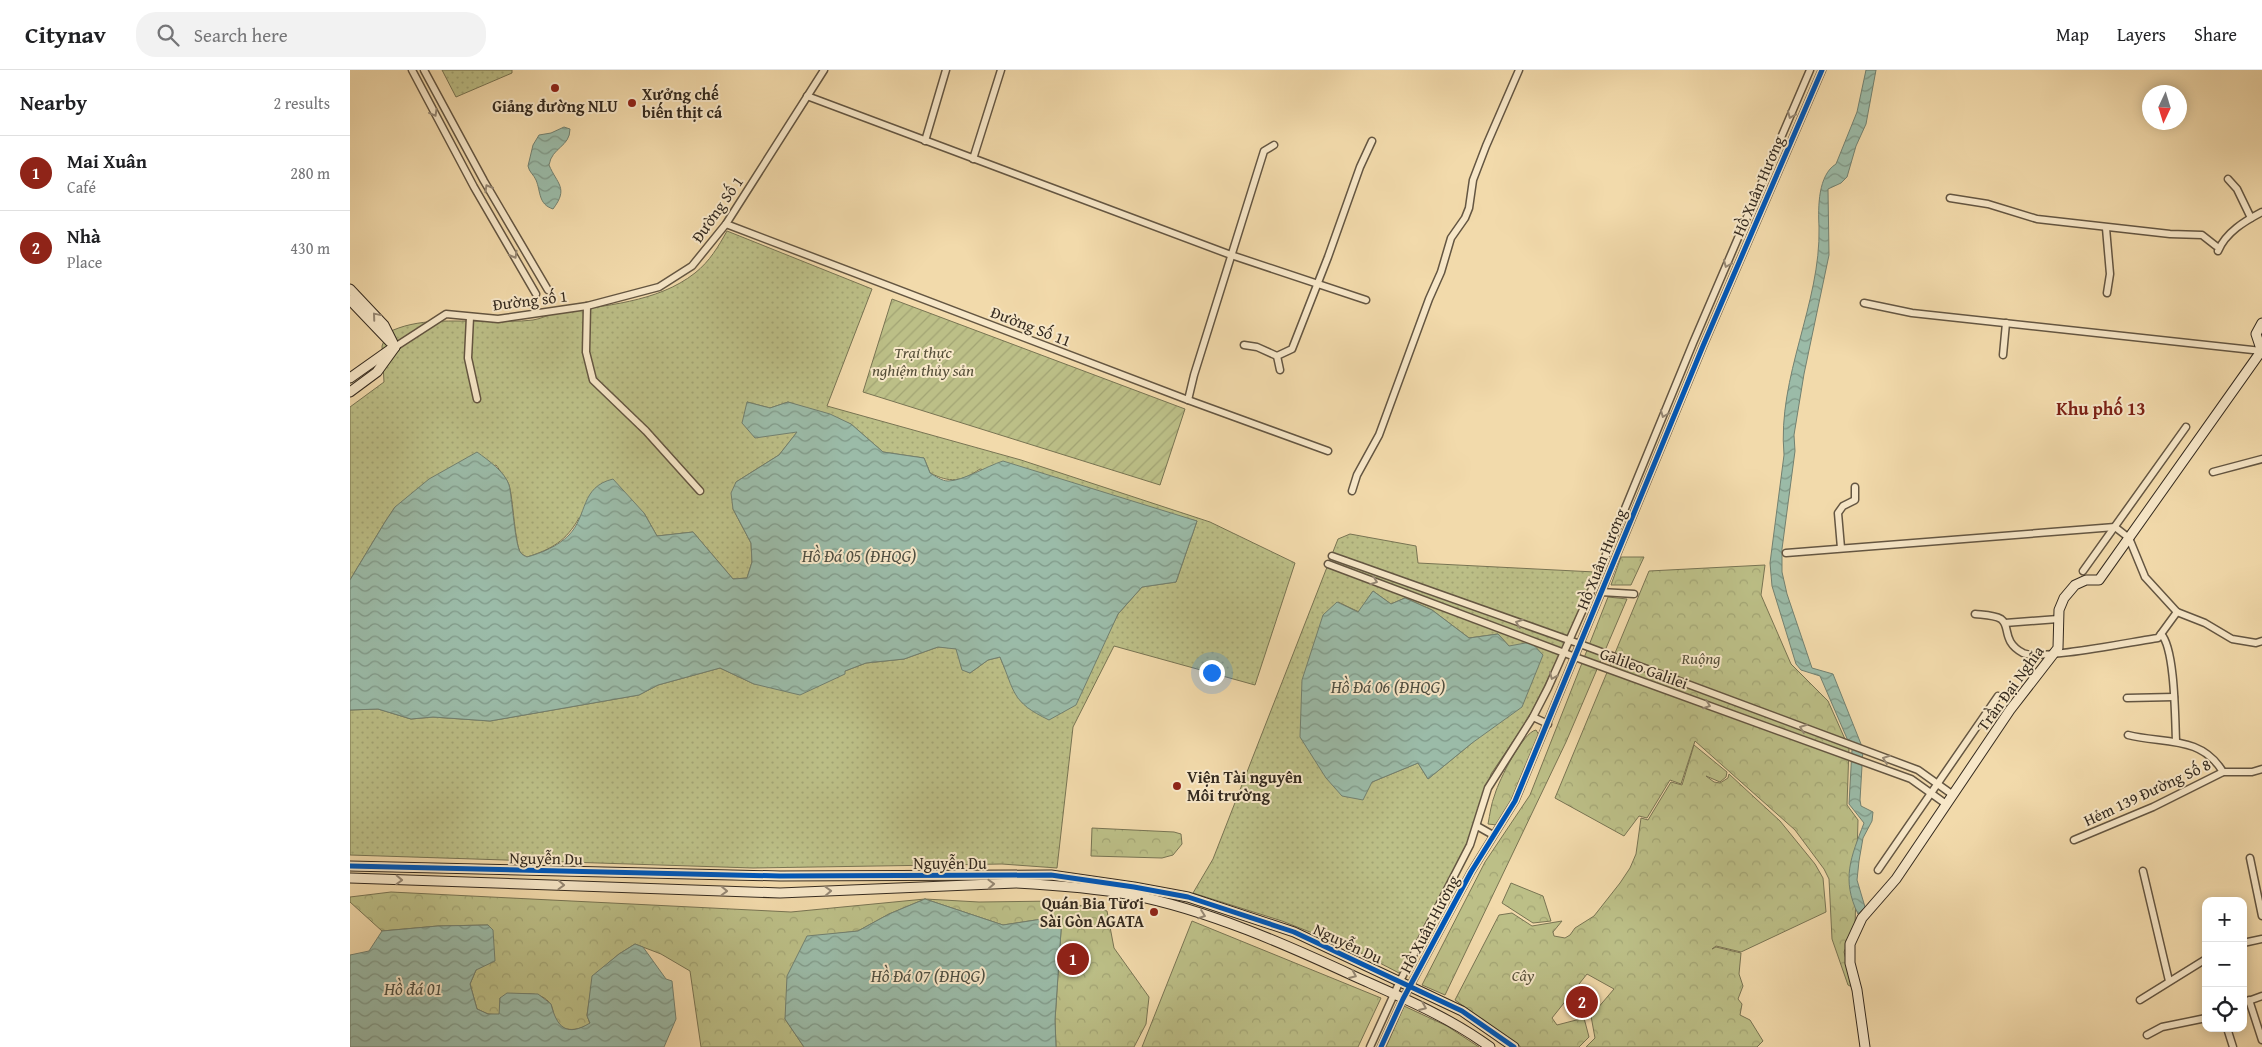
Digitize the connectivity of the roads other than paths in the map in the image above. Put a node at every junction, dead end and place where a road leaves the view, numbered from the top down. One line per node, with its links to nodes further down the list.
1 (412, 70): 25 (street, one-way to 25)
2 (424, 70): 23 (street, one-way to 2)
3 (824, 70): 9 (street, Đường Số 1)
4 (946, 70): 10 (street)
5 (1001, 70): 13 (street)
6 (1519, 70): 51 (street)
7 (1810, 70): 33 (street, Hồ Xuân Hương, one-way to 33)
8 (1822, 70): 35 (street, Hồ Xuân Hương)
9 (807, 96): 10 (street); 18 (street, Đường Số 1)
10 (925, 141): 13 (street)
11 (1372, 141): 21 (street)
12 (1274, 145): 20 (street)
13 (973, 159): 20 (street)
14 (2228, 178): 17 (street)
15 (1950, 198): 19 (street)
16 (2262, 212): 17 (street)
17 (2251, 218): 19 (street)
18 (726, 224): 29 (street, Đường Số 1); 44 (street, Đường Số 11)
19 (2106, 228): 24 (street)
20 (1231, 255): 21 (street); 44 (street)
21 (1318, 283): 27 (street); 39 (street)
22 (350, 289): 36 (street, one-way to 22)
23 (548, 290)
24 (2107, 293)
25 (536, 294)
26 (350, 300): 36 (street)
27 (1366, 300)
28 (1864, 304): 31 (street)
29 (587, 306): 30 (street, Đường số 1); 50 (street)
30 (470, 317): 36 (street, Đường số 1); 43 (street)
31 (2006, 324): 37 (street); 38 (street)
32 (2262, 324): 37 (street)
33 (1693, 342): 35 (street); 66 (street, Hồ Xuân Hương, one-way to 66)
34 (1244, 345): 39 (street)
35 (1703, 346): 59 (street, Hồ Xuân Hương)
36 (395, 347): 41 (street); 42 (street)
37 (2262, 351): 53 (street, Trần Đại Nghĩa)
38 (2003, 355)
39 (1277, 356): 40 (street)
40 (1280, 370)
41 (350, 378)
42 (350, 392)
43 (478, 399)
44 (1188, 400): 46 (street, Đường Số 11)
45 (2186, 427): 52 (street)
46 (1328, 451)
47 (2262, 459): 48 (street)
48 (2213, 472)
49 (1855, 487): 54 (street)
50 (700, 491)
51 (1352, 491)
52 (2115, 527): 53 (street); 54 (street); 58 (street)
53 (2129, 538): 61 (street); 63 (street, Trần Đại Nghĩa)
54 (1841, 548): 55 (street)
55 (1786, 553)
56 (1332, 556): 66 (street, Galileo Galilei, one-way to 56)
57 (1328, 564): 69 (street, Galileo Galilei, one-way to 69)
58 (2083, 571)
59 (1601, 592): 60 (street); 68 (street, Hồ Xuân Hương)
60 (1634, 594)
61 (2177, 612): 65 (street); 67 (street)
62 (1975, 614): 64 (street)
63 (2058, 620): 64 (street); 70 (street, Trần Đại Nghĩa)
64 (2005, 623): 70 (street)
65 (2161, 634): 70 (street); 73 (street)
66 (1569, 641): 68 (street, Galileo Galilei); 69 (street, Hồ Xuân Hương)
67 (2262, 641)
68 (1580, 644): 71 (street, Hồ Xuân Hương); 79 (street, Galileo Galilei, one-way to 68)
69 (1564, 653): 71 (street, Galileo Galilei); 75 (street, Hồ Xuân Hương, one-way to 75)
70 (2051, 656): 85 (street, Trần Đại Nghĩa)
71 (1575, 657): 76 (street, Hồ Xuân Hương); 82 (street, Galileo Galilei, one-way to 82)
72 (1998, 696): 83 (street)
73 (2174, 697): 74 (street); 78 (street)
74 (2127, 698)
75 (1533, 717): 76 (street); 87 (street, Hồ Xuân Hương)
76 (1548, 724): 88 (street, Hồ Xuân Hương)
77 (2128, 735): 78 (street)
78 (2176, 740): 81 (street)
79 (1907, 766): 82 (street); 83 (street, Galileo Galilei)
80 (2262, 769): 81 (street, Hẻm 139 Đường Số 8)
81 (2223, 772): 89 (street, Hẻm 139 Đường Số 8)
82 (1903, 776): 84 (street, Galileo Galilei)
83 (1937, 785): 84 (street); 85 (street, Galileo Galilei)
84 (1931, 793): 86 (street, Galileo Galilei); 92 (street)
85 (1953, 795): 86 (street, Trần Đại Nghĩa)
86 (1946, 804): 116 (street, Trần Đại Nghĩa)
87 (1477, 826): 88 (street); 101 (street, Hồ Xuân Hương)
88 (1493, 835): 103 (street, Hồ Xuân Hương)
89 (2074, 840)
90 (2250, 858): 97 (street)
91 (350, 866): 95 (street, Nguyễn Du)
92 (1878, 870)
93 (2143, 871): 102 (street)
94 (350, 878): 96 (street, Nguyễn Du, one-way to 96)
95 (1188, 897): 96 (street); 101 (street, Nguyễn Du)
96 (1183, 908): 104 (street, Nguyễn Du, one-way to 104)
97 (2262, 916)
98 (2262, 939): 99 (street)
99 (2247, 942)
100 (2202, 961): 102 (street)
101 (1400, 981): 103 (street, Nguyễn Du); 104 (street, Hồ Xuân Hương)
102 (2169, 981): 107 (street)
103 (1410, 986): 106 (street, Hồ Xuân Hương); 109 (street, Nguyễn Du)
104 (1394, 994): 106 (street, Nguyễn Du); 117 (street, Hồ Xuân Hương)
105 (2262, 996): 108 (street)
106 (1404, 999): 111 (street, Nguyễn Du, one-way to 111); 118 (street, Hồ Xuân Hương)
107 (2140, 1000)
108 (2247, 1002)
109 (1447, 1003): 111 (street); 120 (street, Nguyễn Du)
110 (2247, 1004): 115 (street)
111 (1442, 1016): 119 (street, Nguyễn Du)
112 (2202, 1019): 114 (street)
113 (2228, 1032): 121 (street)
114 (2148, 1035)
115 (2262, 1040)
116 (1863, 1046)
117 (1370, 1047)
118 (1381, 1047)
119 (1490, 1047)
120 (1514, 1047)
121 (2233, 1047)

